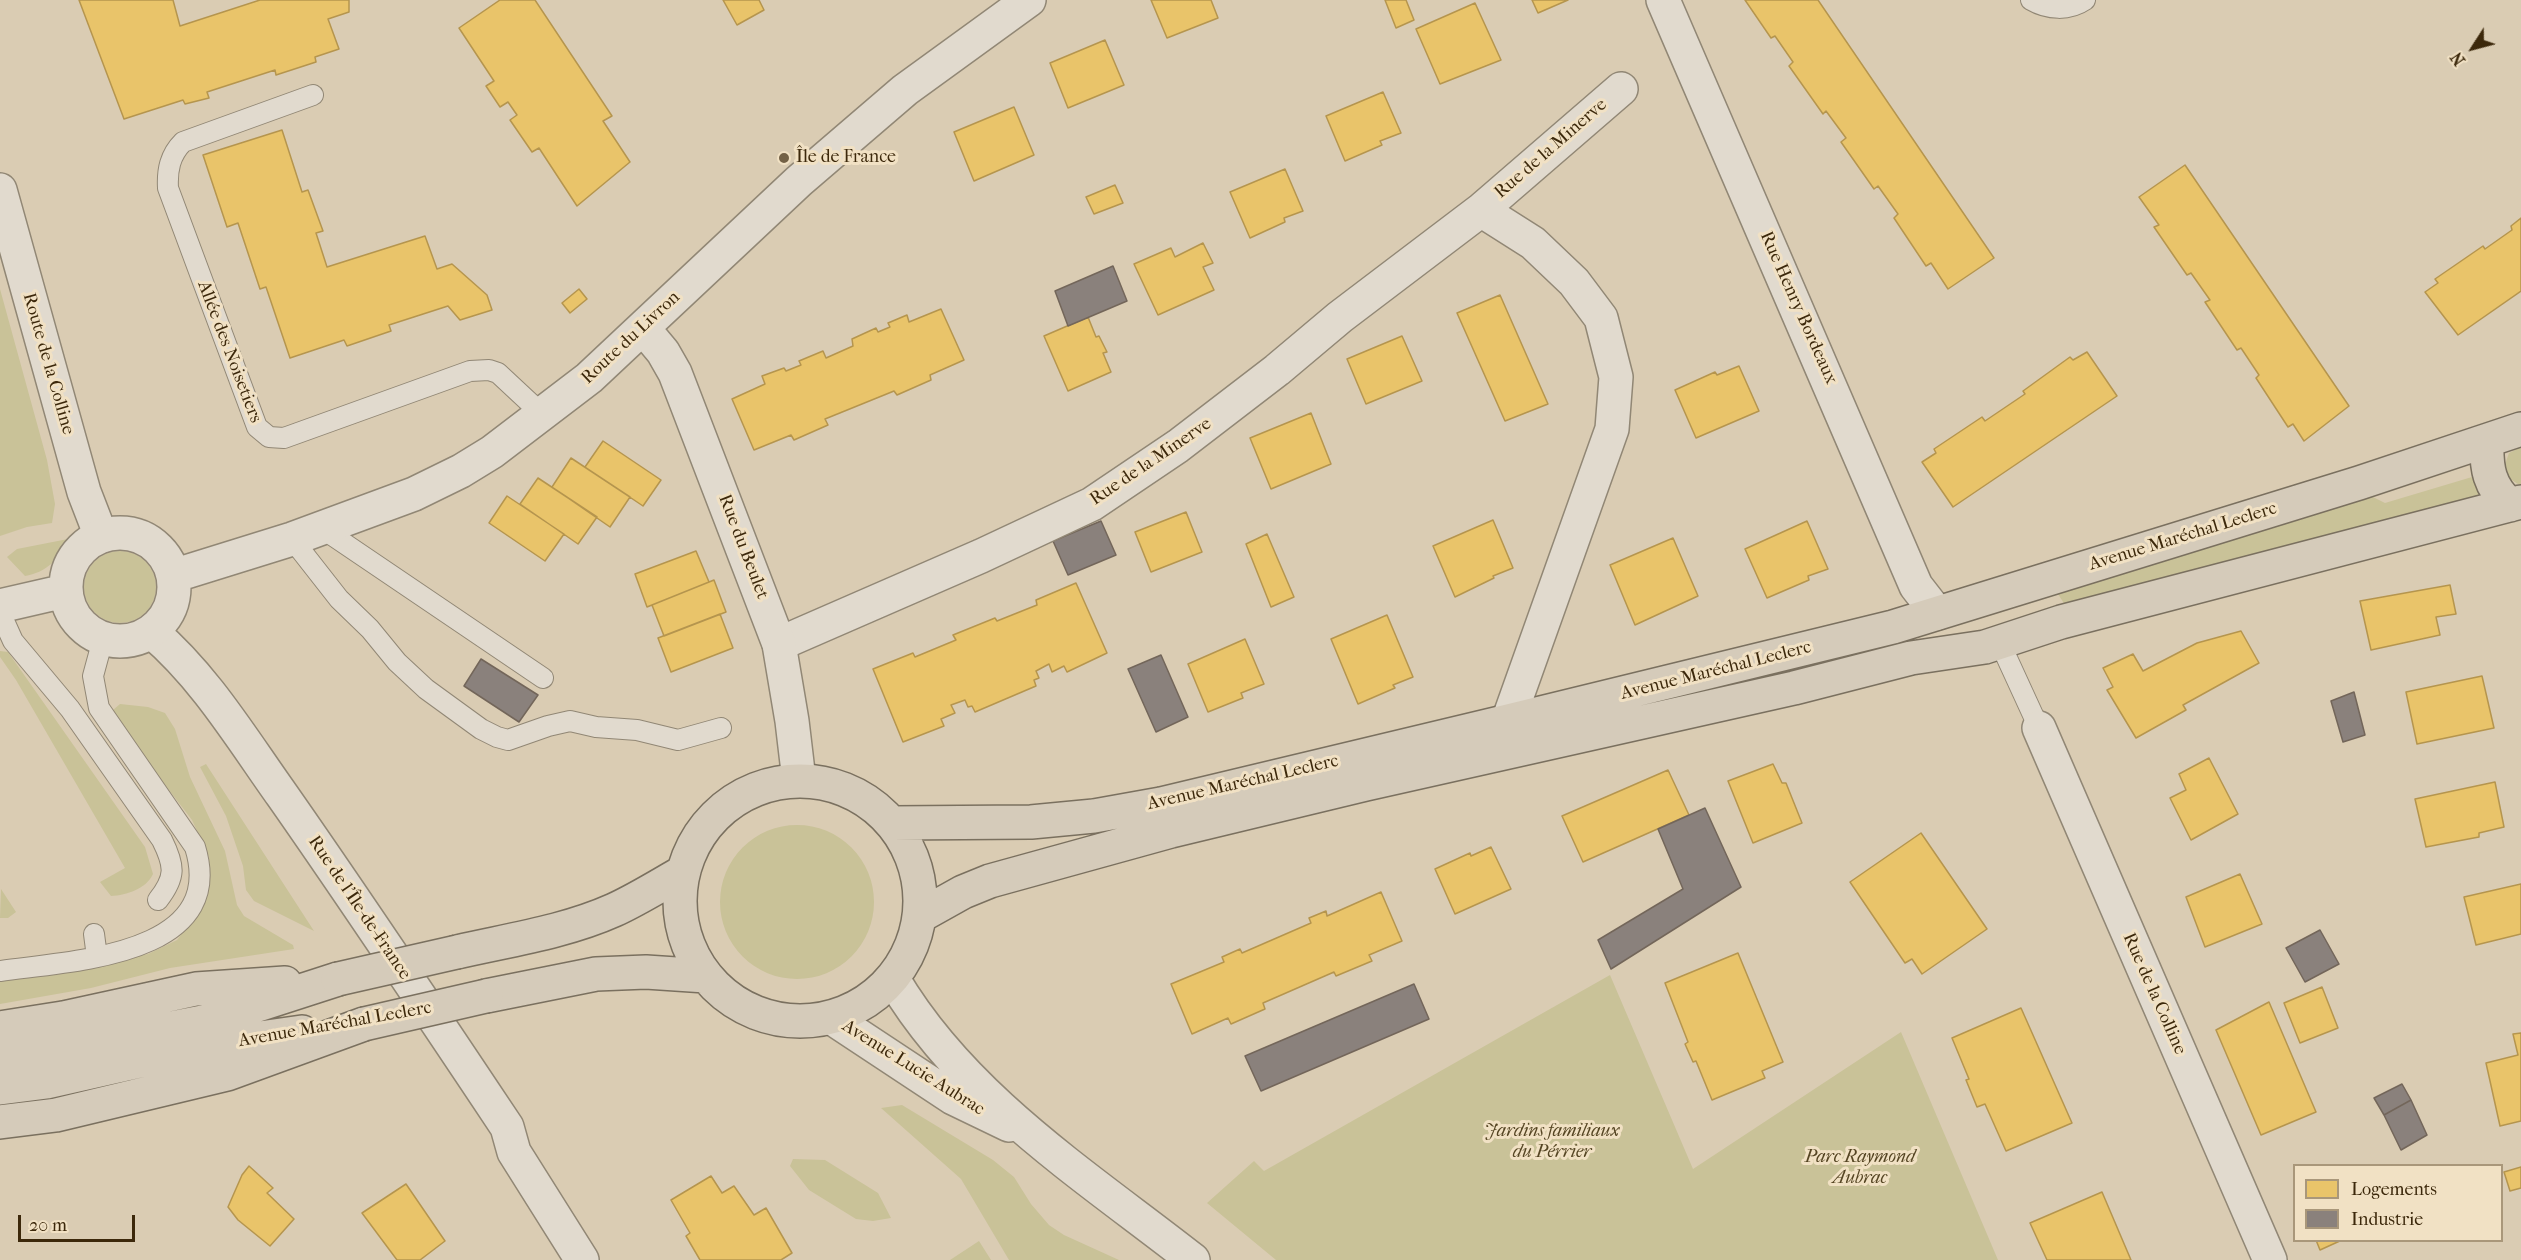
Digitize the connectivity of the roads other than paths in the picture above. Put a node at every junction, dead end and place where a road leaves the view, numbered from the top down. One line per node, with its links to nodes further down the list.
1 (1029, 0): 9 (street, Route du Livron)
2 (1664, 0): 21 (street, Rue Henry Bordeaux)
3 (2031, 0): 4 (lane)
4 (2085, 0)
5 (1620, 88): 8 (street, Rue de la Minerve)
6 (313, 95): 10 (lane, Allée des Noisetiers)
7 (0, 190): 15 (street, Route de la Colline)
8 (1481, 210): 24 (street, Rue de la Minerve); 27 (street, Rue de la Minerve)
9 (643, 328): 10 (street, Route du Livron); 24 (street, Rue du Beulet)
10 (543, 415): 14 (street, Route du Livron)
11 (2521, 429): 12 (main road, Avenue Maréchal Leclerc)
12 (2487, 441): 13 (main road); 21 (main road, Avenue Maréchal Leclerc)
13 (2515, 504): 25 (main road, Avenue Maréchal Leclerc)
14 (324, 529): 16 (street, Route du Livron); 26 (lane)
15 (101, 536): 17 (street); 18 (street)
16 (292, 539): 17 (street, Route du Livron); 28 (lane)
17 (173, 576): 22 (street)
18 (65, 591): 19 (street); 23 (street)
19 (0, 606)
20 (0, 612): 33 (lane)
21 (1937, 613): 27 (main road, Avenue Maréchal Leclerc)
22 (152, 632): 23 (street); 48 (street, Rue de l'Île-de-France)
23 (103, 639): 36 (lane)
24 (779, 644): 30 (street, Rue du Beulet)
25 (2000, 644): 29 (lane); 34 (main road, Avenue Maréchal Leclerc)
26 (543, 678)
27 (1508, 721): 31 (main road, Avenue Maréchal Leclerc)
28 (720, 728)
29 (2039, 729): 50 (street, Rue de la Colline)
30 (799, 780): 31 (main road); 32 (main road)
31 (892, 823): 34 (main road)
32 (683, 872): 38 (main road); 39 (main road, Avenue Maréchal Leclerc, bridge)
33 (158, 900)
34 (920, 916): 40 (main road)
35 (94, 934): 36 (lane)
36 (97, 957): 37 (lane)
37 (0, 970)
38 (706, 976): 41 (main road); 42 (main road, Avenue Maréchal Leclerc, bridge)
39 (338, 979): 43 (main road); 44 (main road, Avenue Maréchal Leclerc)
40 (893, 979): 41 (main road); 47 (street, Avenue Lucie Aubrac)
41 (832, 1018): 47 (street, Avenue Lucie Aubrac)
42 (364, 1024): 45 (main road, Avenue Maréchal Leclerc); 46 (main road)
43 (0, 1028)
44 (0, 1061)
45 (0, 1088)
46 (0, 1122)
47 (1027, 1132): 49 (street, Avenue Lucie Aubrac)
48 (582, 1260)
49 (1193, 1260)
50 (2270, 1260)

